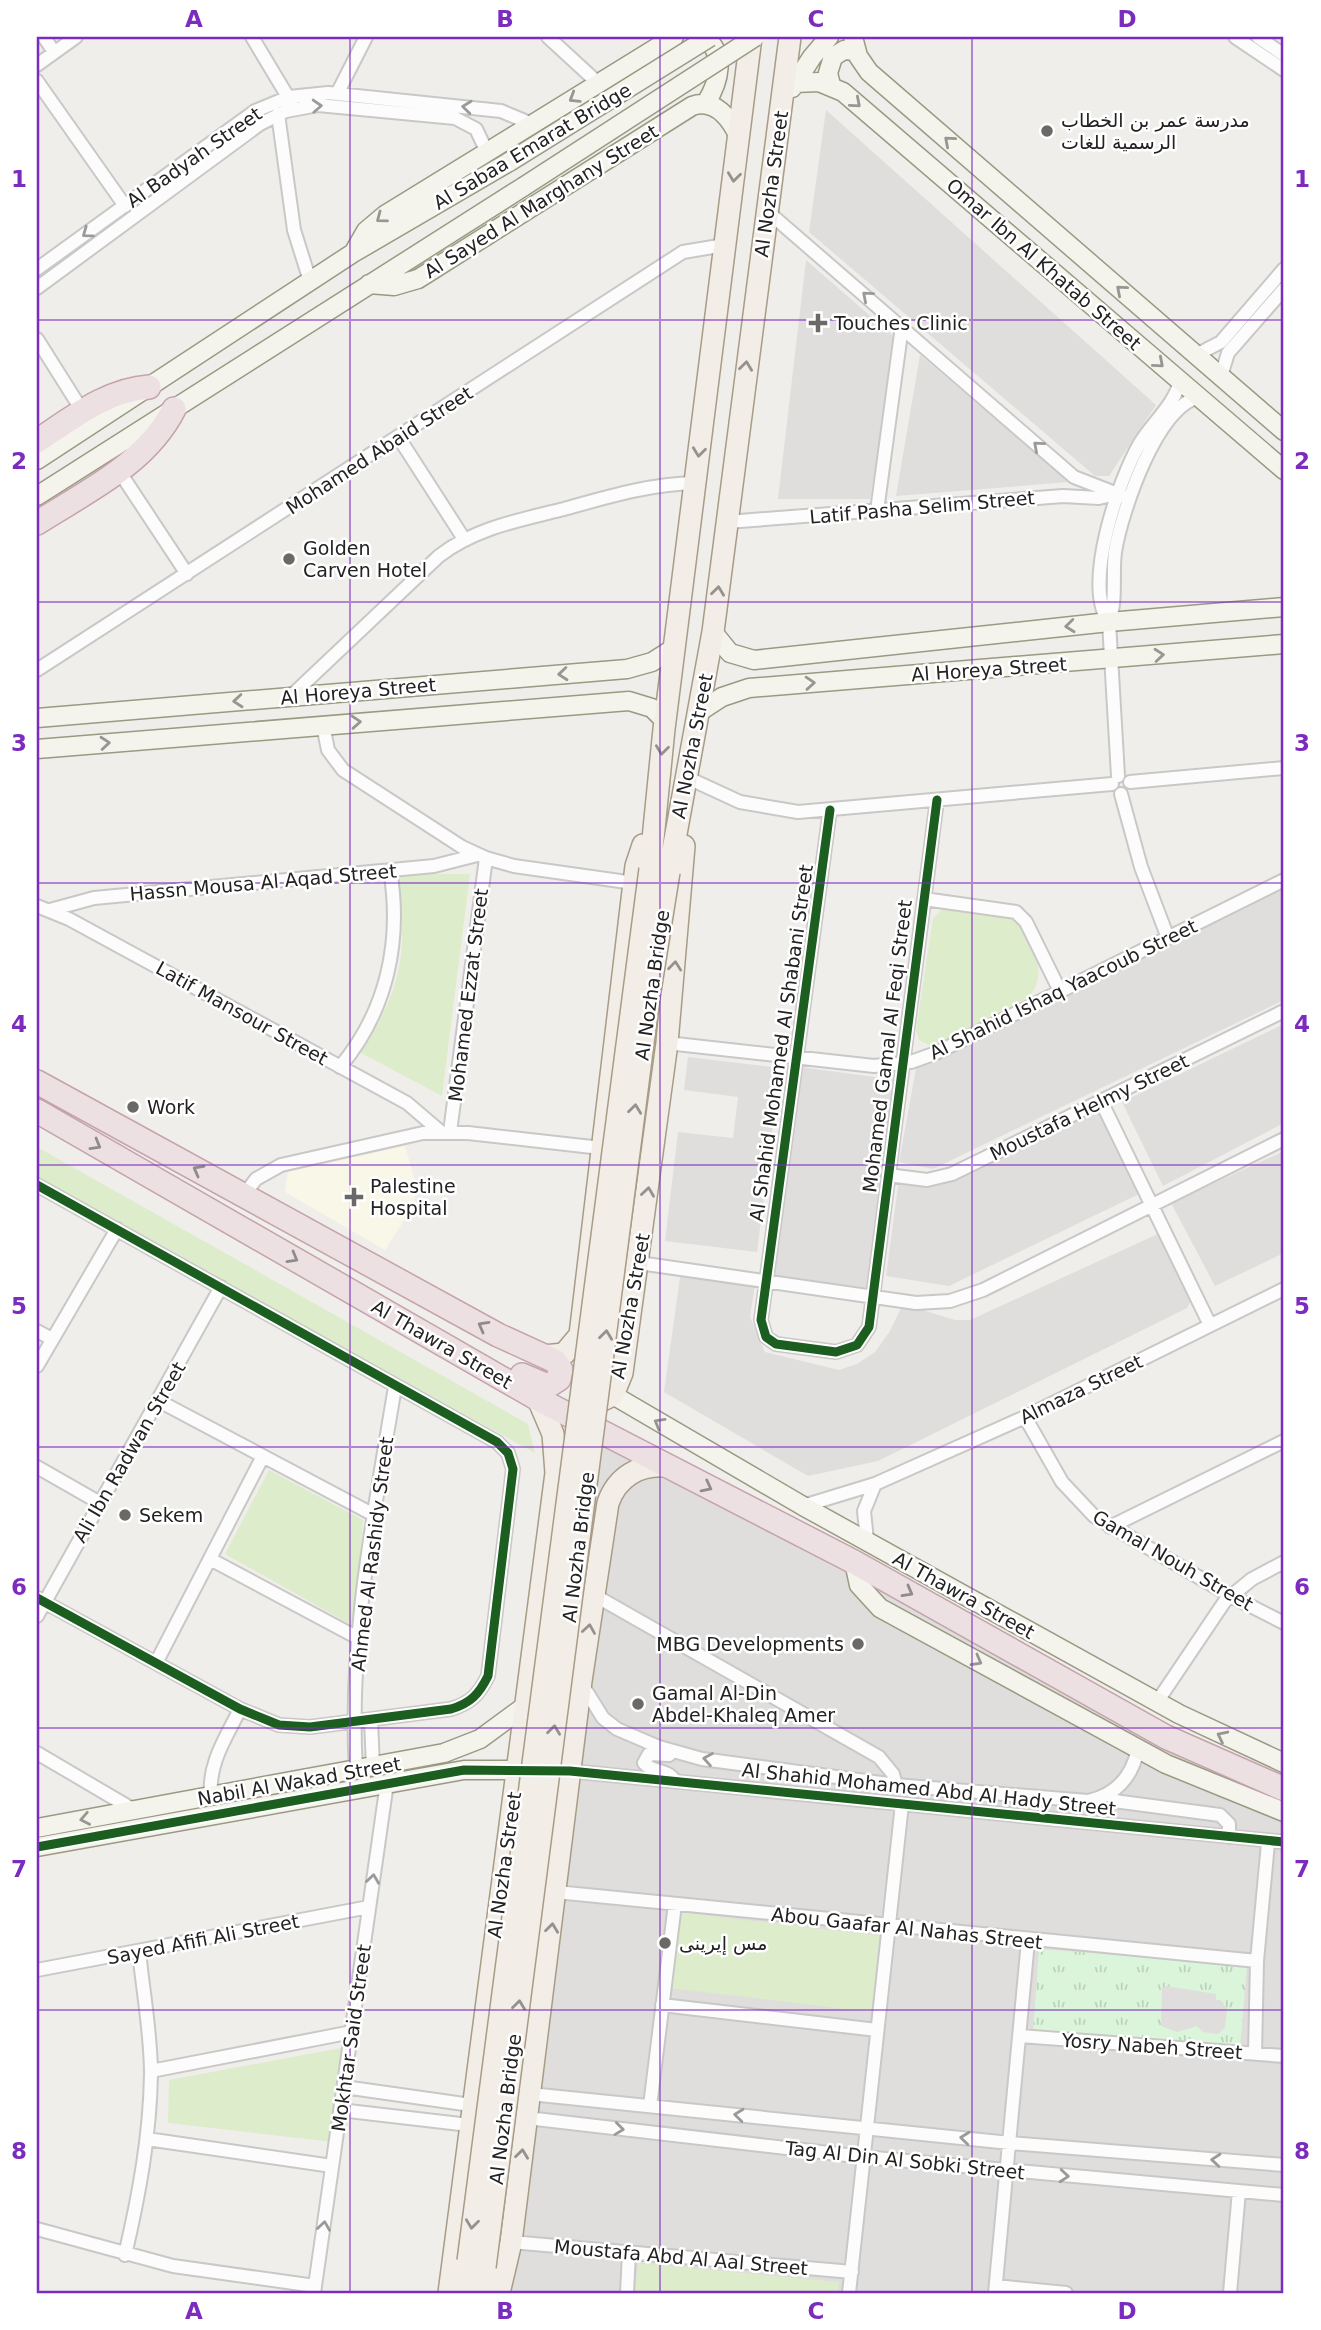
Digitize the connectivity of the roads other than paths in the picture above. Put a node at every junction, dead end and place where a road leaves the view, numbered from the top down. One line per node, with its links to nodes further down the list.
1 (44, 37): 15 (street)
2 (76, 37): 15 (street)
3 (252, 37): 24 (street)
4 (366, 37): 23 (street)
5 (548, 37): 20 (street)
6 (674, 37): 20 (street)
7 (704, 37): 25 (street)
8 (710, 37): 34 (street, Al Sabaa Emarat Bridge, bridge)
9 (753, 37): 29 (main road, Al Nozha Street); 38 (street, Al Sabaa Emarat Bridge, bridge)
10 (790, 37): 26 (main road, Al Nozha Street)
11 (829, 37): 21 (street)
12 (1235, 37): 18 (street)
13 (1258, 37): 16 (street)
14 (855, 44): 22 (street); 43 (street, Omar Ibn Al Khatab Street, one-way to 14)
15 (54, 52): 17 (street)
16 (1284, 55)
17 (37, 65)
18 (1283, 68)
19 (37, 81): 31 (street)
20 (598, 83): 28 (street, one-way to 28)
21 (795, 83): 22 (street); 26 (street)
22 (831, 85): 45 (street, Omar Ibn Al Khatab Street, one-way to 45)
23 (337, 94): 24 (street, Al Badyah Street); 28 (street, Al Badyah Street, one-way to 23)
24 (291, 103): 27 (street, Al Badyah Street); 30 (street, Al Badyah Street, one-way to 30); 31 (street, Al Badyah Street)
25 (706, 103): 29 (street); 38 (street, Al Sayed Al Marghany Street)
26 (780, 109): 32 (main road, Al Nozha Street)
27 (278, 114): 37 (street); 39 (street, Al Badyah Street)
28 (532, 124): 30 (street)
29 (739, 137): 33 (main road, Al Nozha Street, one-way to 33)
30 (487, 152): 34 (street, one-way to 34)
31 (125, 205): 35 (street, Al Badyah Street, one-way to 35)
32 (767, 211): 41 (street, one-way to 32); 62 (main road, Al Nozha Street, one-way to 32)
33 (725, 244): 51 (street, Mohamed Abaid Street); 57 (main road, Al Nozha Street, one-way to 57)
34 (353, 253): 37 (street)
35 (37, 269)
36 (1283, 275): 43 (street)
37 (310, 281): 46 (street)
38 (369, 284): 48 (street)
39 (37, 288)
40 (1284, 289): 44 (street)
41 (902, 326): 56 (street, one-way to 41); 61 (street)
42 (37, 339): 49 (street)
43 (1196, 355): 44 (street, Omar Ibn Al Khatab Street)
44 (1221, 376): 50 (street, Omar Ibn Al Khatab Street)
45 (1180, 380): 47 (street, Omar Ibn Al Khatab Street); 60 (street)
46 (149, 387): 49 (highway)
47 (1200, 397): 54 (street, Omar Ibn Al Khatab Street); 60 (street)
48 (174, 409): 55 (highway); 58 (street)
49 (93, 414): 52 (highway); 53 (street)
50 (1284, 431)
51 (398, 438): 64 (street); 65 (street, Mohamed Abaid Street)
52 (37, 441)
53 (37, 460)
54 (1284, 470)
55 (120, 471): 63 (highway); 65 (street)
56 (1074, 477): 59 (street); 60 (street)
57 (695, 483): 64 (street); 70 (main road, Al Nozha Street)
58 (37, 496)
59 (1063, 496): 60 (street, Latif Pasha Selim Street); 61 (street, Latif Pasha Selim Street)
60 (1122, 496): 67 (street)
61 (877, 511): 62 (street, Latif Pasha Selim Street)
62 (727, 522): 68 (main road, Al Nozha Street, one-way to 62)
63 (37, 523)
64 (464, 539): 76 (street)
65 (187, 574): 73 (street, Mohamed Abaid Street)
66 (1284, 607): 67 (street, Al Horeya Street)
67 (1108, 622): 71 (street, Al Horeya Street, one-way to 71); 72 (street)
68 (713, 632): 71 (street, Al Horeya Street); 78 (main road, Al Nozha Street)
69 (1284, 644): 72 (street, Al Horeya Street, one-way to 69)
70 (674, 648): 74 (street, Al Horeya Street); 80 (main road, Al Nozha Street)
71 (768, 659): 75 (street)
72 (1110, 660): 75 (street, Al Horeya Street, one-way to 72); 85 (street)
73 (37, 670)
74 (603, 671): 76 (street, Al Horeya Street, one-way to 76); 77 (street)
75 (769, 686): 78 (street, Al Horeya Street)
76 (289, 697): 79 (street, Al Horeya Street, one-way to 79)
77 (603, 703): 80 (street, Al Horeya Street); 81 (street, Al Horeya Street, one-way to 77)
78 (699, 712): 84 (main road, Al Nozha Street)
79 (37, 718)
80 (665, 721): 88 (main road, Al Nozha Street, one-way to 88)
81 (323, 725): 82 (street, Al Horeya Street, one-way to 81); 90 (street)
82 (37, 749)
83 (1284, 768): 85 (street)
84 (688, 778): 87 (street); 89 (main road, Al Nozha Street)
85 (1120, 784): 86 (street); 97 (street)
86 (937, 800): 87 (street); 94 (street, Mohamed Gamal Al Feqi Street)
87 (830, 810): 101 (street, Al Shahid Mohamed Al Shabani Street)
88 (654, 828): 93 (main road, Al Nozha Street); 217 (main road, Al Nozha Bridge, one-way to 217, bridge)
89 (677, 828): 100 (main road, Al Nozha Street, one-way to 89); 217 (main road, Al Nozha Bridge, one-way to 89, bridge)
90 (482, 857): 91 (street, Hassn Mousa Al Aqad Street); 93 (street); 107 (street, Mohamed Ezzat Street)
91 (390, 870): 96 (street, Hassn Mousa Al Aqad Street); 103 (street)
92 (1284, 880): 97 (street, Al Shahid Ishaq Yaacoub Street)
93 (634, 883): 109 (main road, Al Nozha Street)
94 (924, 899): 98 (street); 102 (street, Mohamed Gamal Al Feqi Street)
95 (37, 906): 96 (street, Latif Mansour Street)
96 (50, 910): 103 (street, Latif Mansour Street)
97 (1168, 938): 98 (street, Al Shahid Ishaq Yaacoub Street)
98 (1060, 991): 102 (street, Al Shahid Ishaq Yaacoub Street)
99 (1284, 1011): 105 (street, Moustafa Helmy Street)
100 (667, 1043): 101 (street, Al Shahid Ishaq Yaacoub Street); 116 (main road, Al Nozha Street, one-way to 100)
101 (797, 1058): 102 (street, Al Shahid Ishaq Yaacoub Street); 117 (street, Al Shahid Mohamed Al Shabani Street)
102 (902, 1063): 110 (street, Mohamed Gamal Al Feqi Street)
103 (340, 1067): 107 (street, Latif Mansour Street)
104 (37, 1082): 112 (highway, Al Thawra Street, one-way to 104)
105 (1101, 1101): 110 (street, Moustafa Helmy Street); 113 (street)
106 (37, 1111): 125 (highway, Al Thawra Street, one-way to 125)
107 (446, 1132): 109 (street); 112 (street)
108 (1284, 1139): 113 (street)
109 (601, 1148): 115 (main road, Al Nozha Street)
110 (888, 1175): 120 (street, Mohamed Gamal Al Feqi Street)
111 (37, 1185): 114 (street)
112 (244, 1195): 124 (highway, Al Thawra Street, one-way to 112)
113 (1152, 1205): 120 (street); 121 (street)
114 (117, 1230): 118 (street); 123 (street)
115 (588, 1264): 116 (main road); 124 (main road, Al Nozha Street)
116 (638, 1268): 117 (street); 128 (main road, Al Nozha Street)
117 (766, 1282): 120 (street); 120 (street, Al Shahid Mohamed Al Shabani Street)
118 (221, 1287): 127 (street); 130 (street, Ali Ibn Radwan Street)
119 (1284, 1289): 121 (street, Almaza Street)
120 (872, 1296)
121 (1210, 1325): 132 (street, Almaza Street)
122 (37, 1331): 123 (street)
123 (52, 1339): 126 (street)
124 (544, 1356): 125 (highway)
125 (466, 1358): 129 (highway, Al Thawra Street)
126 (37, 1366)
127 (395, 1387): 140 (street, Ahmed Al Rashidy Street); 158 (street)
128 (613, 1395): 131 (main road, Al Nozha Street); 139 (street, Al Thawra Street, one-way to 128)
129 (538, 1399): 131 (highway, Al Thawra Street); 146 (main road, Al Nozha Street)
130 (159, 1401): 134 (street); 138 (street, Ali Ibn Radwan Street)
131 (559, 1410): 135 (highway, Al Thawra Street)
132 (1025, 1417): 137 (street, Almaza Street); 141 (street, Gamal Nouh Street)
133 (1284, 1441): 141 (street)
134 (262, 1456): 140 (street); 143 (street)
135 (666, 1466): 144 (highway, Al Thawra Street, one-way to 144); 147 (main road)
136 (37, 1467): 138 (street)
137 (875, 1484): 139 (street, Almaza Street); 142 (street)
138 (100, 1503): 149 (street, Ali Ibn Radwan Street)
139 (803, 1506): 142 (street, Al Thawra Street)
140 (376, 1516): 152 (street, Ahmed Al Rashidy Street)
141 (1110, 1527): 148 (street, Gamal Nouh Street)
142 (867, 1540): 155 (street, Al Thawra Street)
143 (210, 1559): 152 (street); 153 (street)
144 (854, 1562): 161 (street, one-way to 161); 172 (highway, Al Thawra Street, one-way to 172)
145 (1284, 1562): 148 (street)
146 (544, 1563): 147 (main road); 156 (main road, Al Nozha Street)
147 (596, 1584): 154 (main road, one-way to 147); 171 (street)
148 (1231, 1596): 151 (street, Gamal Nouh Street); 155 (street)
149 (41, 1600): 150 (street, Ali Ibn Radwan Street); 153 (street)
150 (37, 1616)
151 (1284, 1623)
152 (358, 1638): 159 (street, Ahmed Al Rashidy Street)
153 (156, 1663): 157 (street)
154 (581, 1681): 162 (street, Al Shahid Mohamed Abd Al Hady Street); 168 (main road)
155 (1157, 1702): 164 (street, Al Thawra Street, one-way to 155)
156 (525, 1706): 160 (street, Nabil Al Wakad Street); 167 (main road, Al Nozha Street)
157 (240, 1709): 159 (street); 174 (street)
158 (371, 1720): 159 (street); 165 (street)
159 (353, 1721): 165 (street, Ahmed Al Rashidy Street)
160 (459, 1749): 165 (street, Nabil Al Wakad Street); 166 (street)
161 (1138, 1749): 173 (street, Al Shahid Mohamed Abd Al Hady Street); 177 (street)
162 (679, 1752): 169 (street); 171 (street, Al Shahid Mohamed Abd Al Hady Street, one-way to 162)
163 (37, 1753): 176 (street)
164 (1284, 1763)
165 (365, 1769): 174 (street, Nabil Al Wakad Street)
166 (464, 1770): 167 (street, Nabil Al Wakad Street); 170 (street, Nabil Al Wakad Street)
167 (517, 1770): 168 (street, Nabil Al Wakad Street); 202 (main road, Al Nozha Street)
168 (570, 1771): 169 (street, Al Shahid Mohamed Abd Al Hady Street); 183 (main road)
169 (675, 1781): 175 (street, Al Shahid Mohamed Abd Al Hady Street)
170 (387, 1783): 182 (street, Nabil Al Wakad Street); 185 (street, Mokhtar Said Street, one-way to 170)
171 (896, 1785): 173 (street, Al Shahid Mohamed Abd Al Hady Street)
172 (1284, 1789)
173 (1111, 1792): 179 (street)
174 (211, 1796): 176 (street, Nabil Al Wakad Street)
175 (902, 1804): 179 (street, Al Shahid Mohamed Abd Al Hady Street); 186 (street)
176 (134, 1810): 178 (street, Nabil Al Wakad Street, one-way to 178)
177 (1284, 1812)
178 (37, 1828)
179 (1229, 1837): 181 (street, Al Shahid Mohamed Abd Al Hady Street)
180 (1284, 1842): 181 (street, Al Shahid Mohamed Abd Al Hady Street)
181 (1268, 1843): 189 (street)
182 (37, 1847)
183 (556, 1892): 184 (street, Abou Gaafar Al Nahas Street); 199 (main road, one-way to 183)
184 (675, 1903): 186 (street, Abou Gaafar Al Nahas Street); 191 (street)
185 (369, 1907): 188 (street, Sayed Afifi Ali Street); 193 (street, Mokhtar Said Street)
186 (888, 1927): 187 (street, Abou Gaafar Al Nahas Street); 192 (street)
187 (1028, 1941): 189 (street, Abou Gaafar Al Nahas Street); 194 (street)
188 (139, 1951): 190 (street, Sayed Afifi Ali Street); 197 (street)
189 (1257, 1961): 195 (street)
190 (37, 1970)
191 (662, 2005): 192 (street); 200 (street)
192 (877, 2030): 204 (street)
193 (352, 2032): 197 (street); 198 (street, Mokhtar Said Street)
194 (1020, 2036): 195 (street, Yosry Nabeh Street); 206 (street)
195 (1255, 2054): 196 (street, Yosry Nabeh Street)
196 (1284, 2056)
197 (151, 2071): 205 (street)
198 (344, 2087): 201 (street, Mokhtar Said Street); 202 (street)
199 (530, 2095): 200 (street, Tag Al Din Al Sobki Street); 203 (main road)
200 (650, 2106): 204 (street, Tag Al Din Al Sobki Street, one-way to 200)
201 (340, 2110): 202 (street); 209 (street, Mokhtar Said Street)
202 (470, 2115): 221 (main road, Al Nozha Street)
203 (527, 2118): 207 (street, Tag Al Din Al Sobki Street, one-way to 207); 214 (main road, one-way to 203)
204 (867, 2129): 206 (street, Tag Al Din Al Sobki Street, one-way to 204); 207 (street)
205 (147, 2139): 209 (street); 216 (street)
206 (1010, 2143): 208 (street, Tag Al Din Al Sobki Street, one-way to 206); 210 (street)
207 (864, 2157): 210 (street, Tag Al Din Al Sobki Street); 218 (street)
208 (1284, 2165)
209 (332, 2166): 220 (street, Mokhtar Said Street, one-way to 209)
210 (1008, 2171): 211 (street, Tag Al Din Al Sobki Street, one-way to 211); 219 (street)
211 (1238, 2191): 212 (street, Tag Al Din Al Sobki Street); 228 (street)
212 (1284, 2196)
213 (37, 2229): 216 (street)
214 (511, 2242): 215 (street, Moustafa Abd Al Aal Street); 224 (main road)
215 (629, 2253): 218 (street, Moustafa Abd Al Aal Street); 225 (street)
216 (125, 2255): 220 (street)
217 (476, 2264): 222 (main road); 223 (main road)
218 (852, 2272): 226 (street)
219 (995, 2289): 227 (street)
220 (315, 2290)
221 (449, 2293)
222 (463, 2293)
223 (482, 2293)
224 (499, 2293)
225 (627, 2293)
226 (849, 2293)
227 (1066, 2293)
228 (1230, 2293)

